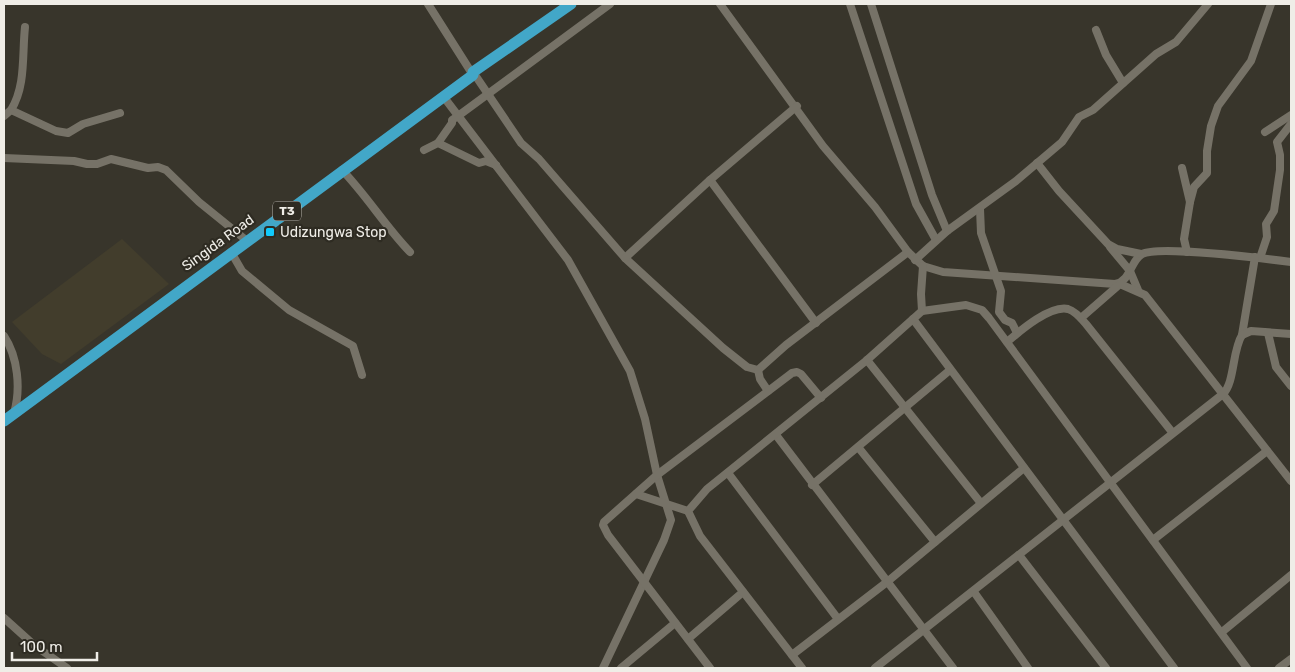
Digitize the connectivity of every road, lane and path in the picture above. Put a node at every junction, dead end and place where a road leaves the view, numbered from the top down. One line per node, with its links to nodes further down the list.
1 (428, 4): 11 (street)
2 (571, 4): 11 (highway, Singida Road / T3)
3 (610, 4): 13 (street)
4 (720, 4): 15 (street)
5 (850, 4): 35 (street)
6 (871, 4): 33 (street)
7 (1208, 4): 12 (street)
8 (1270, 4): 31 (street)
9 (25, 28): 16 (street)
10 (1096, 30): 12 (street)
11 (473, 74): 13 (street); 14 (highway, Singida Road / T3)
12 (1123, 83): 26 (street)
13 (488, 92): 20 (street); 42 (street)
14 (443, 96): 20 (street); 29 (highway, Singida Road / T3)
15 (797, 106): 30 (street); 39 (street)
16 (11, 110): 17 (street); 19 (street)
17 (120, 113)
18 (1291, 115): 22 (street)
19 (4, 116)
20 (458, 116): 23 (street); 27 (street)
21 (1291, 124): 22 (street)
22 (1277, 139): 43 (street)
23 (438, 144): 24 (street); 27 (street)
24 (424, 150)
25 (4, 158): 34 (street)
26 (1037, 163): 32 (street); 36 (street)
27 (496, 165): 78 (street)
28 (1182, 168): 31 (street)
29 (342, 170): 34 (highway, Singida Road / T3); 38 (street)
30 (710, 180): 42 (street); 54 (street)
31 (1190, 202): 40 (street)
32 (980, 208): 33 (street); 48 (street)
33 (947, 231): 35 (street)
34 (246, 240): 37 (highway, Singida Road / T3)
35 (936, 240): 44 (street)
36 (1108, 244): 41 (street); 47 (street)
37 (231, 252): 64 (street); 70 (highway, Singida Road / T3)
38 (410, 252)
39 (908, 252): 44 (street); 54 (street)
40 (1186, 252): 41 (street); 43 (street)
41 (1141, 254): 47 (street)
42 (625, 258): 62 (street)
43 (1258, 258): 45 (street); 58 (street)
44 (915, 260): 46 (street)
45 (1291, 262)
46 (923, 266): 48 (street); 51 (street)
47 (1130, 271): 49 (street); 50 (street)
48 (996, 275): 49 (street); 56 (street)
49 (1120, 284): 50 (street); 52 (street)
50 (1138, 290): 67 (street)
51 (922, 311): 53 (street); 60 (street)
52 (1081, 318): 56 (street); 72 (street)
53 (913, 319): 61 (street); 63 (street)
54 (816, 323): 62 (street)
55 (1268, 333): 57 (street); 58 (street); 65 (street)
56 (1017, 334): 60 (street)
57 (1291, 334)
58 (1242, 335): 67 (street)
59 (4, 336): 70 (street)
60 (1007, 342): 80 (street)
61 (867, 360): 68 (street); 69 (street)
62 (758, 370): 66 (street)
63 (950, 370): 69 (street); 76 (street)
64 (362, 375)
65 (1291, 386)
66 (768, 391): 68 (street); 78 (street)
67 (1223, 394): 72 (street); 75 (street)
68 (820, 398): 73 (street)
69 (905, 408): 74 (street); 83 (street)
70 (14, 413): 71 (highway, Singida Road / T3)
71 (4, 421)
72 (1172, 432): 80 (street)
73 (776, 435): 77 (street); 81 (street)
74 (858, 447): 81 (street); 88 (street)
75 (1267, 451): 79 (street); 87 (street)
76 (1024, 468): 83 (street); 86 (street)
77 (728, 473): 85 (street); 96 (street)
78 (657, 476): 82 (street); 84 (street)
79 (1291, 481)
80 (1110, 482): 86 (street); 87 (street)
81 (812, 485): 92 (street)
82 (636, 494): 84 (street); 91 (street)
83 (980, 502): 88 (street)
84 (666, 504): 85 (street); 91 (street)
85 (688, 511): 93 (street)
86 (1063, 520): 89 (street); 112 (street)
87 (1153, 540): 99 (street)
88 (935, 542): 92 (street)
89 (1019, 555): 94 (street); 111 (street)
90 (1291, 576): 99 (street)
91 (644, 582): 97 (street); 105 (street)
92 (887, 582): 96 (street); 98 (street)
93 (743, 592): 100 (street); 101 (street)
94 (974, 592): 98 (street); 110 (street)
95 (4, 618): 104 (street)
96 (838, 619): 101 (street)
97 (675, 623): 100 (street); 103 (street)
98 (924, 631): 108 (street); 109 (street)
99 (1222, 632): 113 (street)
100 (688, 639): 106 (street)
101 (792, 655): 107 (street)
102 (1291, 659): 114 (street)
103 (627, 666)
104 (67, 668)
105 (603, 668)
106 (710, 668)
107 (802, 668)
108 (875, 668)
109 (953, 668)
110 (1028, 668)
111 (1106, 668)
112 (1174, 668)
113 (1247, 668)
114 (1280, 668)

